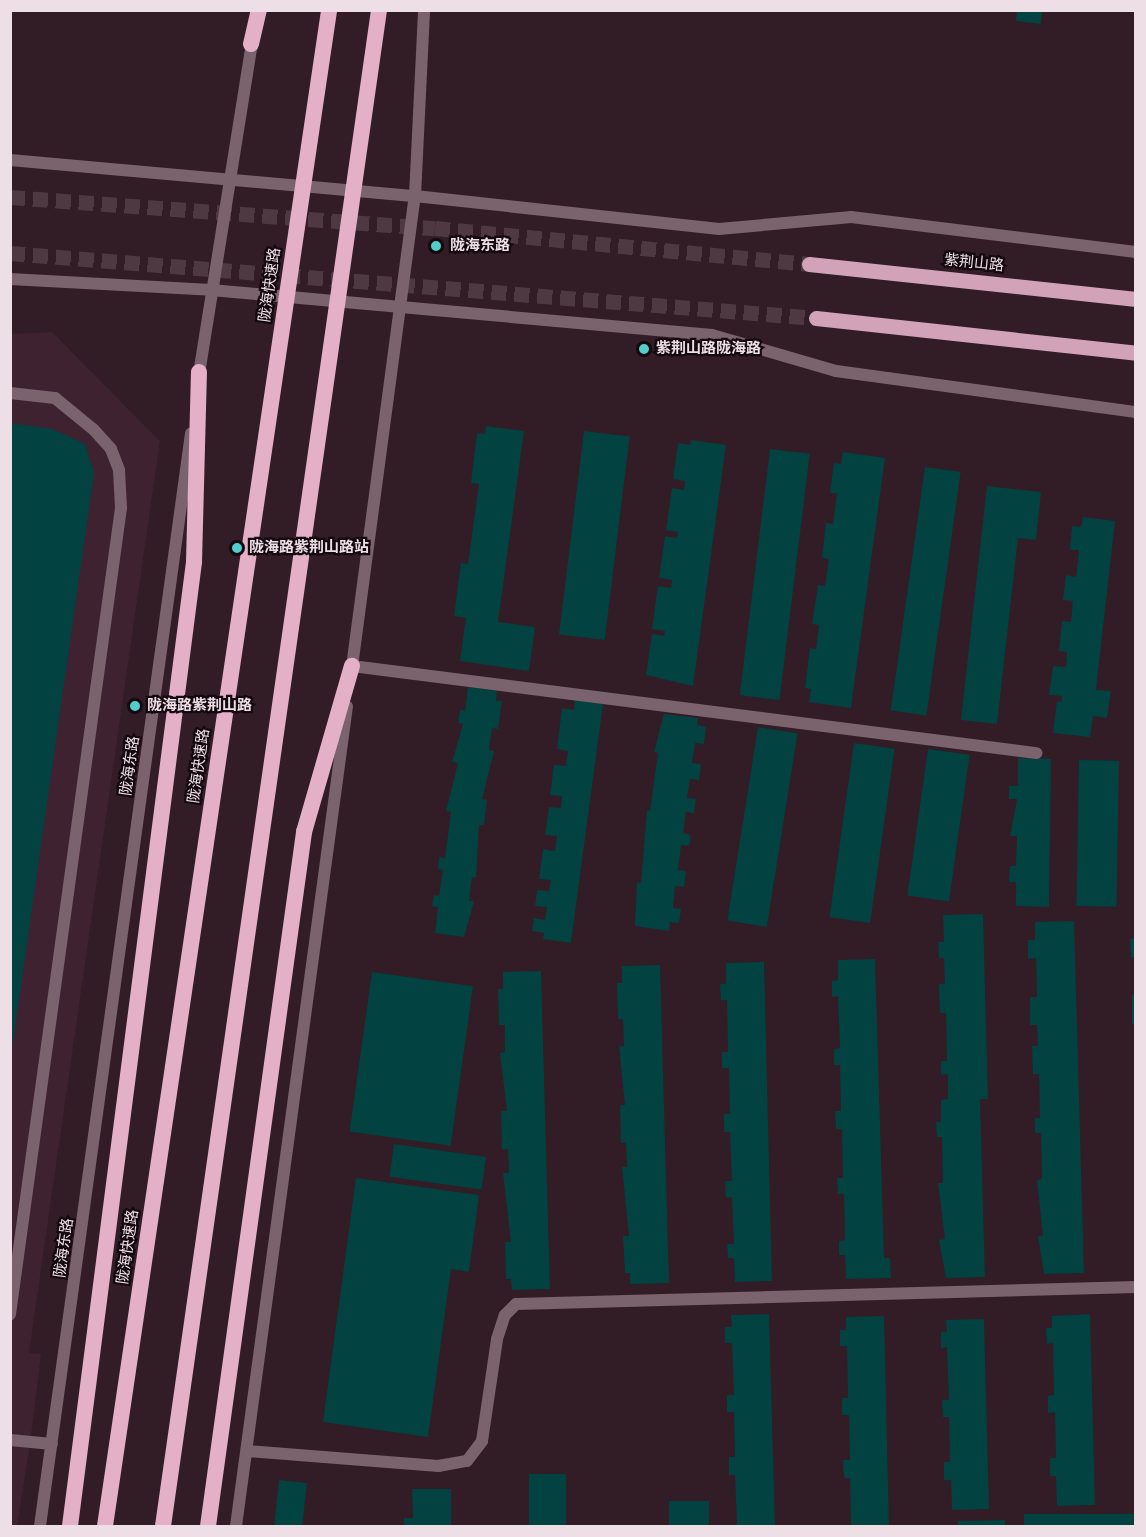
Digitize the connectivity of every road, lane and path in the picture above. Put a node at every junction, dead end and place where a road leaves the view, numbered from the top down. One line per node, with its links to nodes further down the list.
1 (257, 10): 5 (highway)
2 (328, 10): 29 (highway, 陇海快速路, bridge)
3 (379, 10): 30 (highway, bridge)
4 (424, 10): 8 (street)
5 (251, 44): 7 (street, 陇海东路)
6 (10, 160): 7 (street)
7 (227, 183): 8 (street); 12 (street, 陇海东路)
8 (415, 196): 9 (street); 14 (street)
9 (1136, 252)
10 (809, 264): 13 (main road, 紫荆山路)
11 (10, 279): 12 (street)
12 (211, 290): 14 (street); 17 (street, 陇海东路)
13 (1136, 299)
14 (399, 305): 19 (street); 20 (street)
15 (816, 318): 16 (main road)
16 (1136, 353)
17 (199, 372): 25 (street, 陇海东路); 28 (highway)
18 (10, 393): 23 (street)
19 (1136, 412)
20 (352, 666): 21 (street); 26 (street); 31 (highway)
21 (1036, 753)
22 (1136, 1287): 26 (street)
23 (10, 1314)
24 (10, 1440): 25 (street)
25 (52, 1444): 27 (street, 陇海东路)
26 (247, 1451): 32 (street)
27 (40, 1527)
28 (70, 1527)
29 (105, 1527)
30 (163, 1527)
31 (208, 1527)
32 (236, 1527)

